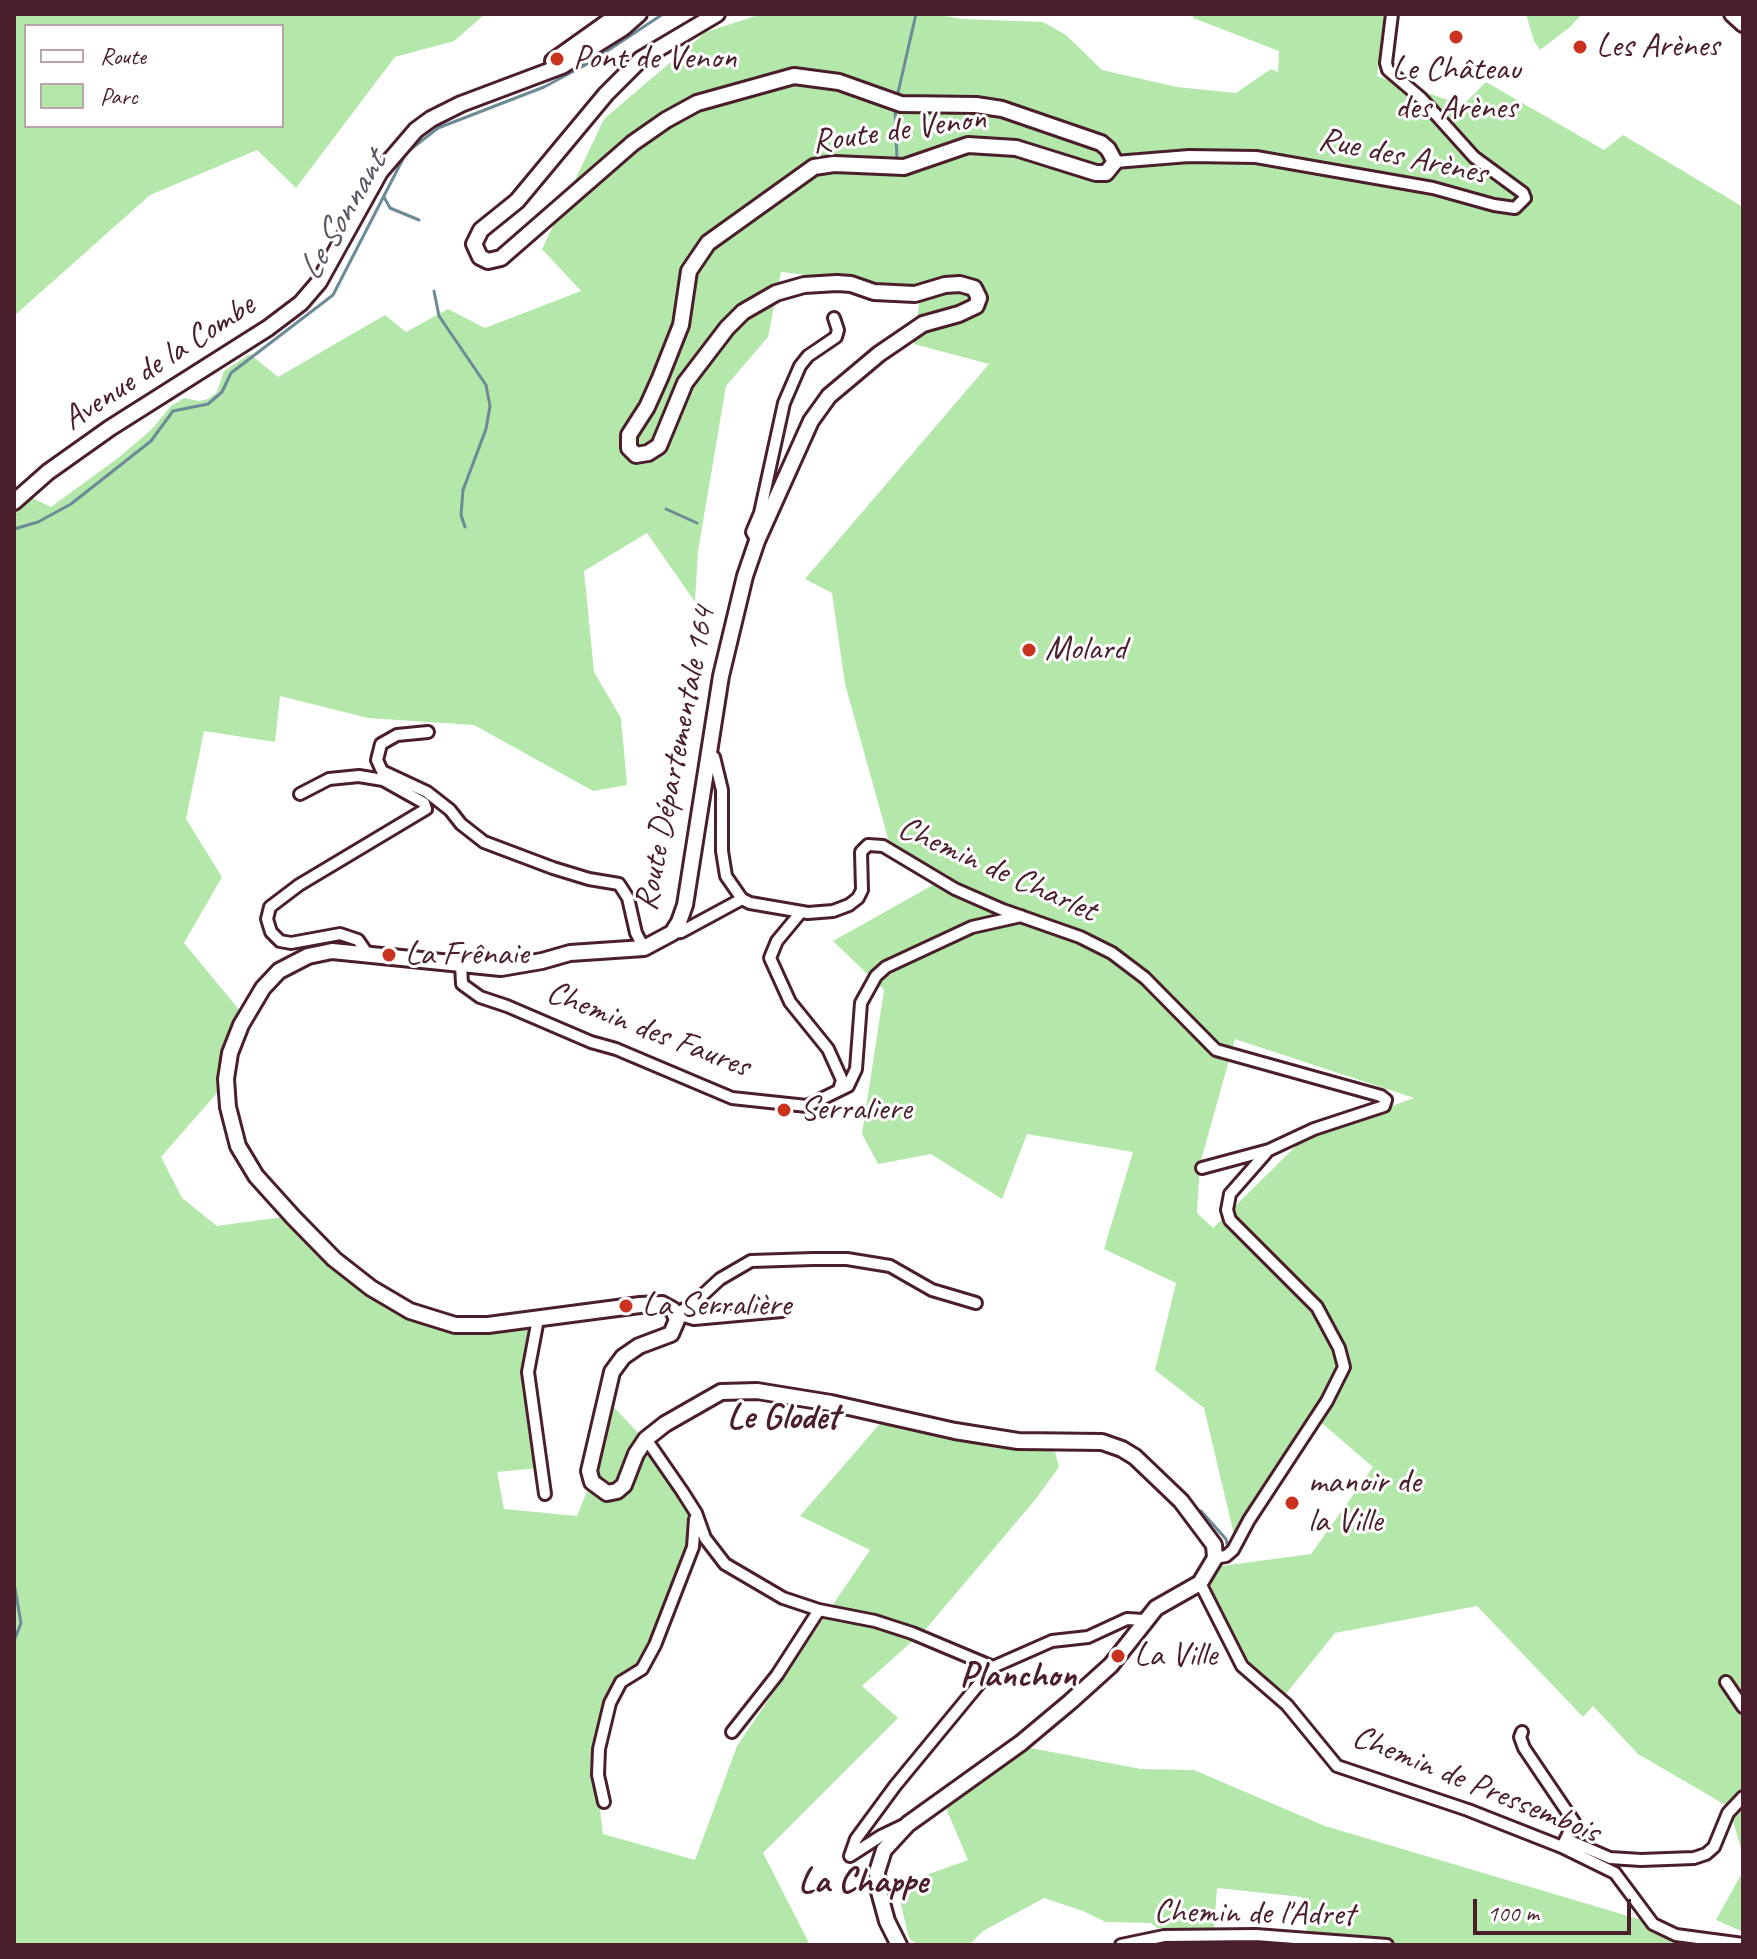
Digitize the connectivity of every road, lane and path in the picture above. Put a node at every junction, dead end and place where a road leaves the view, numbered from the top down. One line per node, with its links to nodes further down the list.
1 (619, 14): 7 (street)
2 (639, 14): 7 (street)
3 (717, 14): 8 (street, Route de Venon)
4 (1392, 14): 8 (street, Rue des Arènes)
5 (1732, 14): 6 (street)
6 (1743, 24)
7 (529, 77): 11 (street, Avenue de la Combe)
8 (1115, 162): 10 (street, Route de Venon)
9 (834, 318): 12 (street)
10 (923, 324): 12 (street, Route Départementale 164)
11 (14, 502)
12 (757, 541): 14 (street, Route Départementale 164)
13 (428, 732): 20 (street)
14 (709, 754): 16 (street); 19 (street, Route Départementale 164)
15 (300, 794): 21 (street)
16 (742, 899): 17 (street, Chemin de Charlet); 19 (street)
17 (801, 912): 18 (street, Chemin de Charlet); 23 (street)
18 (1022, 916): 23 (street); 24 (street, Chemin de Charlet)
19 (672, 933): 20 (street, Route Départementale 164)
20 (644, 948): 22 (street, Route Départementale 164)
21 (367, 953): 22 (street, Route Départementale 164); 29 (street, Route Départementale 164)
22 (461, 964): 23 (street, Chemin des Faures)
23 (838, 1092)
24 (1269, 1150): 25 (street); 33 (street)
25 (1202, 1168)
26 (976, 1303): 28 (street)
27 (782, 1311): 28 (street)
28 (676, 1314): 29 (street, Route Départementale 164); 30 (street)
29 (538, 1319): 31 (street)
30 (646, 1439): 32 (street); 33 (street)
31 (545, 1494)
32 (696, 1513): 35 (street); 43 (street)
33 (1215, 1558): 34 (street)
34 (1200, 1583): 36 (street); 45 (street, Chemin de Pressembois)
35 (819, 1610): 37 (street); 40 (street)
36 (1144, 1620): 37 (street); 44 (street)
37 (993, 1667): 44 (street)
38 (1726, 1682): 39 (street)
39 (1743, 1707)
40 (732, 1732)
41 (1522, 1732): 45 (street)
42 (1743, 1797): 45 (street)
43 (604, 1802)
44 (908, 1824): 47 (street)
45 (1564, 1843): 46 (street, Chemin de Pressembois)
46 (1743, 1944)
47 (899, 1945)
48 (1121, 1945): 49 (street, Chemin de l'Adret)
49 (1387, 1945)

